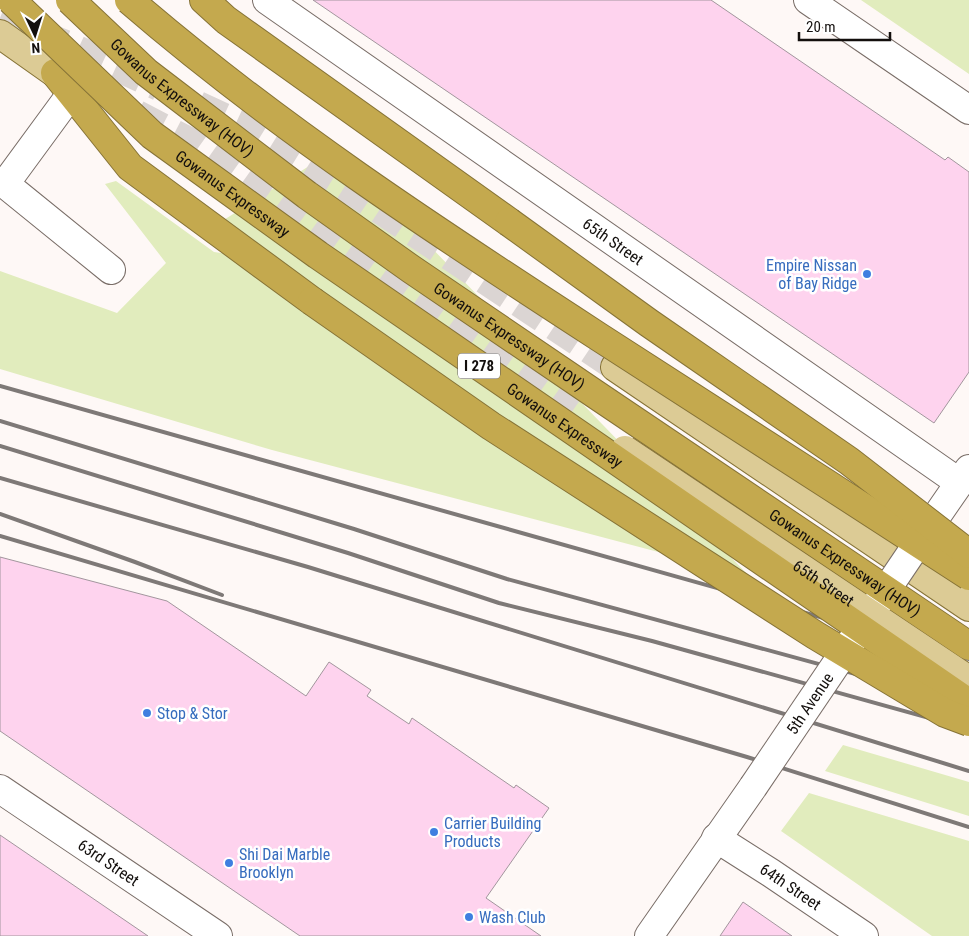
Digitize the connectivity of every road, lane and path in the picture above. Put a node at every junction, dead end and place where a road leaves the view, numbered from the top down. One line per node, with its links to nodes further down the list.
1 (11, 0): 21 (highway, Gowanus Expressway / I 278, bridge)
2 (70, 0): 19 (highway, Gowanus Expressway (HOV) / I 278, bridge)
3 (129, 0): 16 (highway, bridge)
4 (204, 0): 15 (highway, bridge)
5 (267, 0): 13 (street, 65th Street)
6 (808, 0): 9 (street)
7 (0, 34): 8 (main road)
8 (63, 84): 10 (street); 22 (highway, bridge)
9 (969, 110)
10 (111, 270)
11 (615, 367): 14 (main road)
12 (578, 418): 18 (main road, 65th Street, bridge)
13 (966, 476): 14 (street, 5th Avenue)
14 (911, 553): 17 (main road); 18 (street, 5th Avenue, bridge)
15 (969, 554)
16 (969, 576)
17 (969, 607)
18 (870, 614): 20 (main road, 65th Street, bridge); 24 (street, 5th Avenue, bridge)
19 (969, 646)
20 (969, 680)
21 (969, 703)
22 (969, 722)
23 (0, 789): 25 (street, 63rd Street)
24 (716, 838): 26 (street, 5th Avenue); 27 (street, 64th Street)
25 (218, 936)
26 (649, 936)
27 (864, 936)

